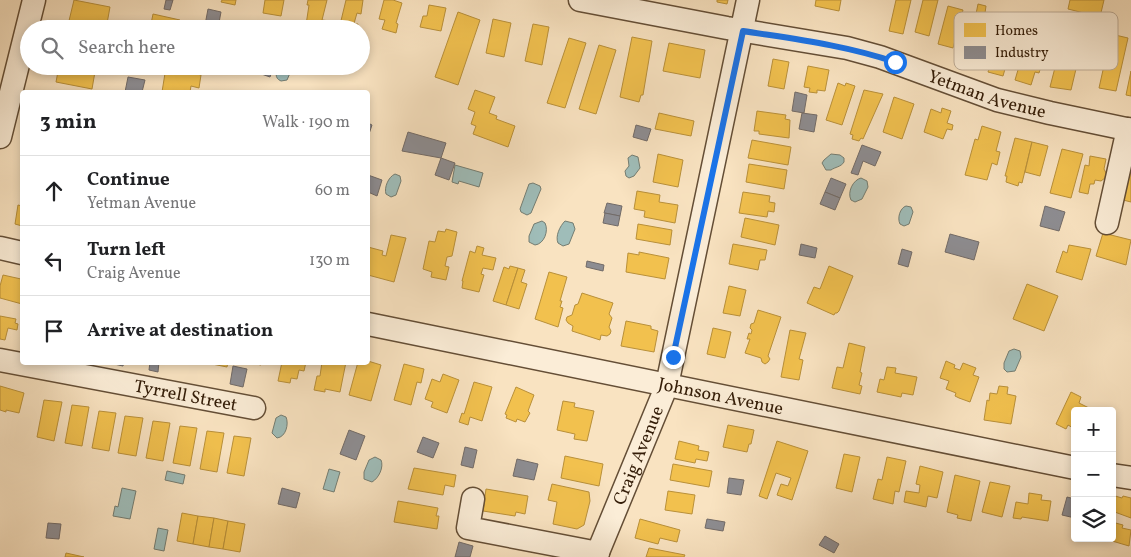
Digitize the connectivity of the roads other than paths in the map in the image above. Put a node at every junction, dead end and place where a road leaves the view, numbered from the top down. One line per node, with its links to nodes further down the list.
1 (34, 0): 4 (street)
2 (580, 0): 5 (street, Yetman Avenue)
3 (748, 0): 5 (street, Craig Avenue)
4 (30, 20)
5 (743, 31): 7 (street, Yetman Avenue); 16 (street, Craig Avenue)
6 (20, 60): 8 (street)
7 (1130, 130): 9 (street)
8 (0, 137)
9 (1107, 224)
10 (0, 248): 11 (street)
11 (20, 253)
12 (370, 324): 16 (street, Johnson Avenue)
13 (0, 360): 14 (street, Tyrrell Street)
14 (20, 364)
15 (26, 365): 17 (street, Tyrrell Street)
16 (667, 385): 18 (street, Johnson Avenue); 22 (street, Craig Avenue)
17 (254, 408)
18 (1071, 467)
19 (1116, 476): 20 (street)
20 (1131, 478)
21 (473, 499): 22 (street)
22 (597, 555)

